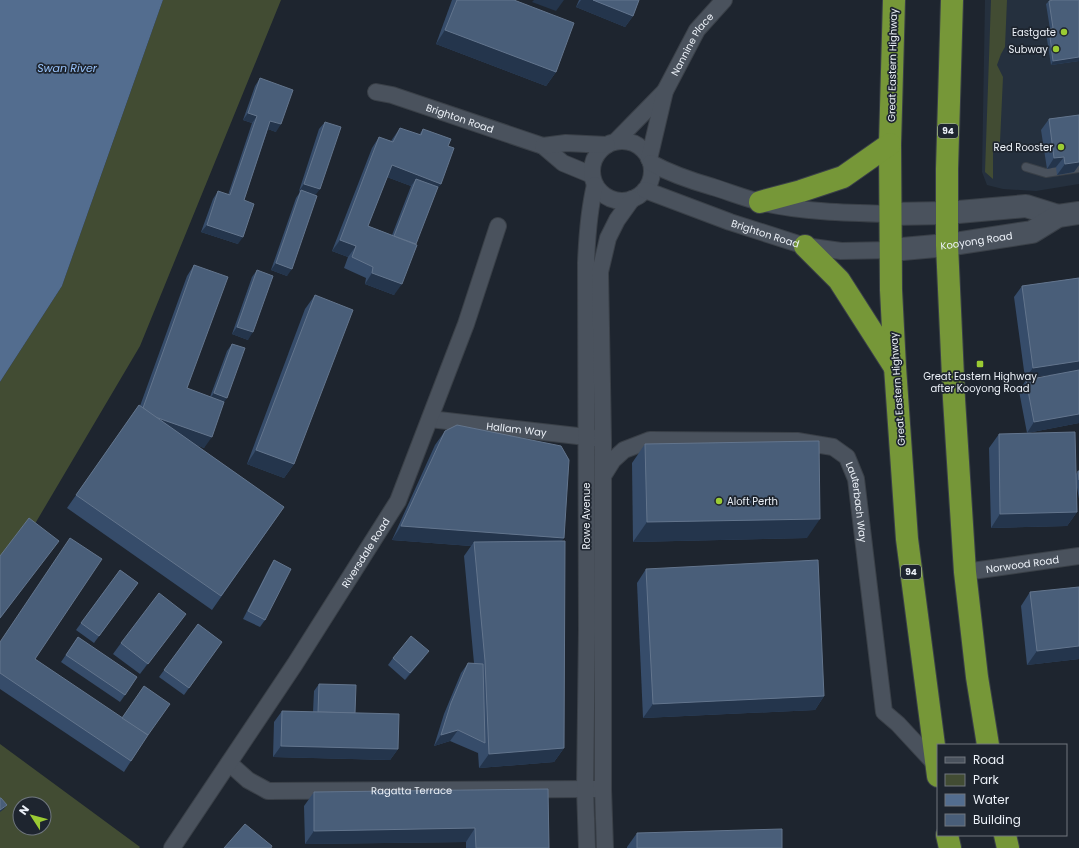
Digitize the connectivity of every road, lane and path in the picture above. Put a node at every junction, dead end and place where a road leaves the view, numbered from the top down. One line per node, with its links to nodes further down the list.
1 (724, 0): 4 (street, Nannine Place)
2 (894, 0): 7 (highway, Great Eastern Highway / 94)
3 (952, 0): 15 (highway, 94)
4 (665, 91): 6 (street, Nannine Place); 9 (street, Nannine Place)
5 (376, 92): 8 (street, Brighton Road)
6 (611, 143): 8 (street, Brighton Road); 9 (street); 12 (street)
7 (890, 144): 14 (highway); 17 (highway, Great Eastern Highway / 94)
8 (543, 146): 12 (street, Brighton Road)
9 (650, 161): 13 (street); 14 (street)
10 (1026, 167): 11 (lane)
11 (1079, 168)
12 (593, 180): 13 (street); 25 (street, Rowe Avenue)
13 (638, 195): 21 (street, Brighton Road); 26 (street, Rowe Avenue)
14 (760, 202): 17 (street)
15 (947, 213): 17 (street, Kooyong Road); 18 (street, Kooyong Road); 20 (highway, 94)
16 (1079, 213): 18 (street, Kooyong Road)
17 (891, 214): 22 (highway, Great Eastern Highway / 94)
18 (1058, 216): 20 (street, Kooyong Road)
19 (498, 226): 24 (street, Riversdale Road)
20 (947, 245): 22 (street, Kooyong Road); 29 (highway, 94)
21 (805, 246): 22 (street, Brighton Road); 23 (highway)
22 (891, 250): 23 (highway, Great Eastern Highway / 94)
23 (894, 367): 32 (highway, Great Eastern Highway / 94)
24 (430, 419): 25 (street, Hallam Way); 31 (street, Riversdale Road)
25 (586, 437): 26 (street, Hallam Way); 33 (street, Rowe Avenue)
26 (603, 439): 27 (street, Rowe Avenue)
27 (602, 478): 32 (street, Lauterbach Way); 34 (street, Rowe Avenue)
28 (1079, 556): 29 (street, Norwood Road)
29 (965, 572): 30 (highway, 94)
30 (988, 744)
31 (229, 763): 33 (street, Ragatta Terrace); 37 (street, Riversdale Road)
32 (937, 771)
33 (585, 789): 34 (street, Ragatta Terrace); 38 (street, Rowe Avenue)
34 (603, 789): 39 (street, Rowe Avenue)
35 (948, 836): 40 (highway)
36 (1005, 836): 41 (highway)
37 (172, 848)
38 (587, 848)
39 (605, 848)
40 (950, 848)
41 (1008, 848)

